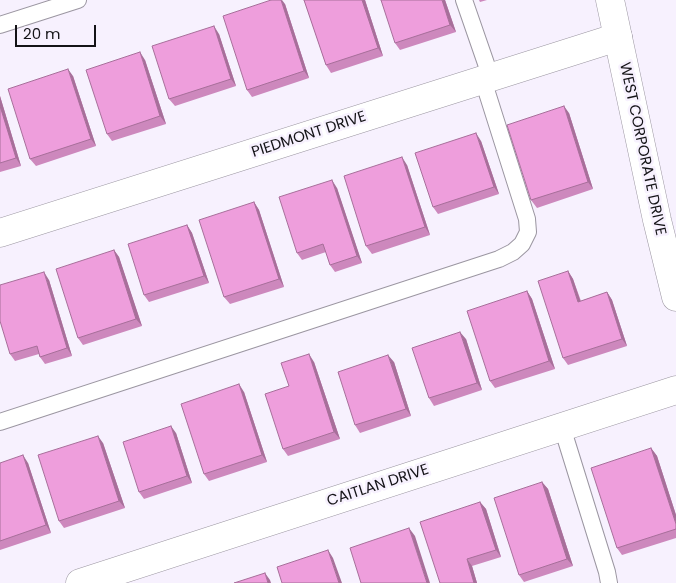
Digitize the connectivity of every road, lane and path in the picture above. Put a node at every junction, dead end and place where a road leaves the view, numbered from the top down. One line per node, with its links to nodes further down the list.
1 (78, 0): 4 (lane)
2 (464, 0): 6 (lane)
3 (610, 0): 5 (street, WEST CORPORATE DRIVE)
4 (0, 25)
5 (618, 37): 6 (street, PIEDMONT DRIVE); 8 (street, WEST CORPORATE DRIVE)
6 (487, 79): 7 (street, PIEDMONT DRIVE); 10 (lane)
7 (0, 233)
8 (676, 297)
9 (676, 390): 11 (street, CAITLAN DRIVE)
10 (0, 422)
11 (562, 427): 12 (street, CAITLAN DRIVE); 13 (lane)
12 (80, 583)
13 (609, 583)

